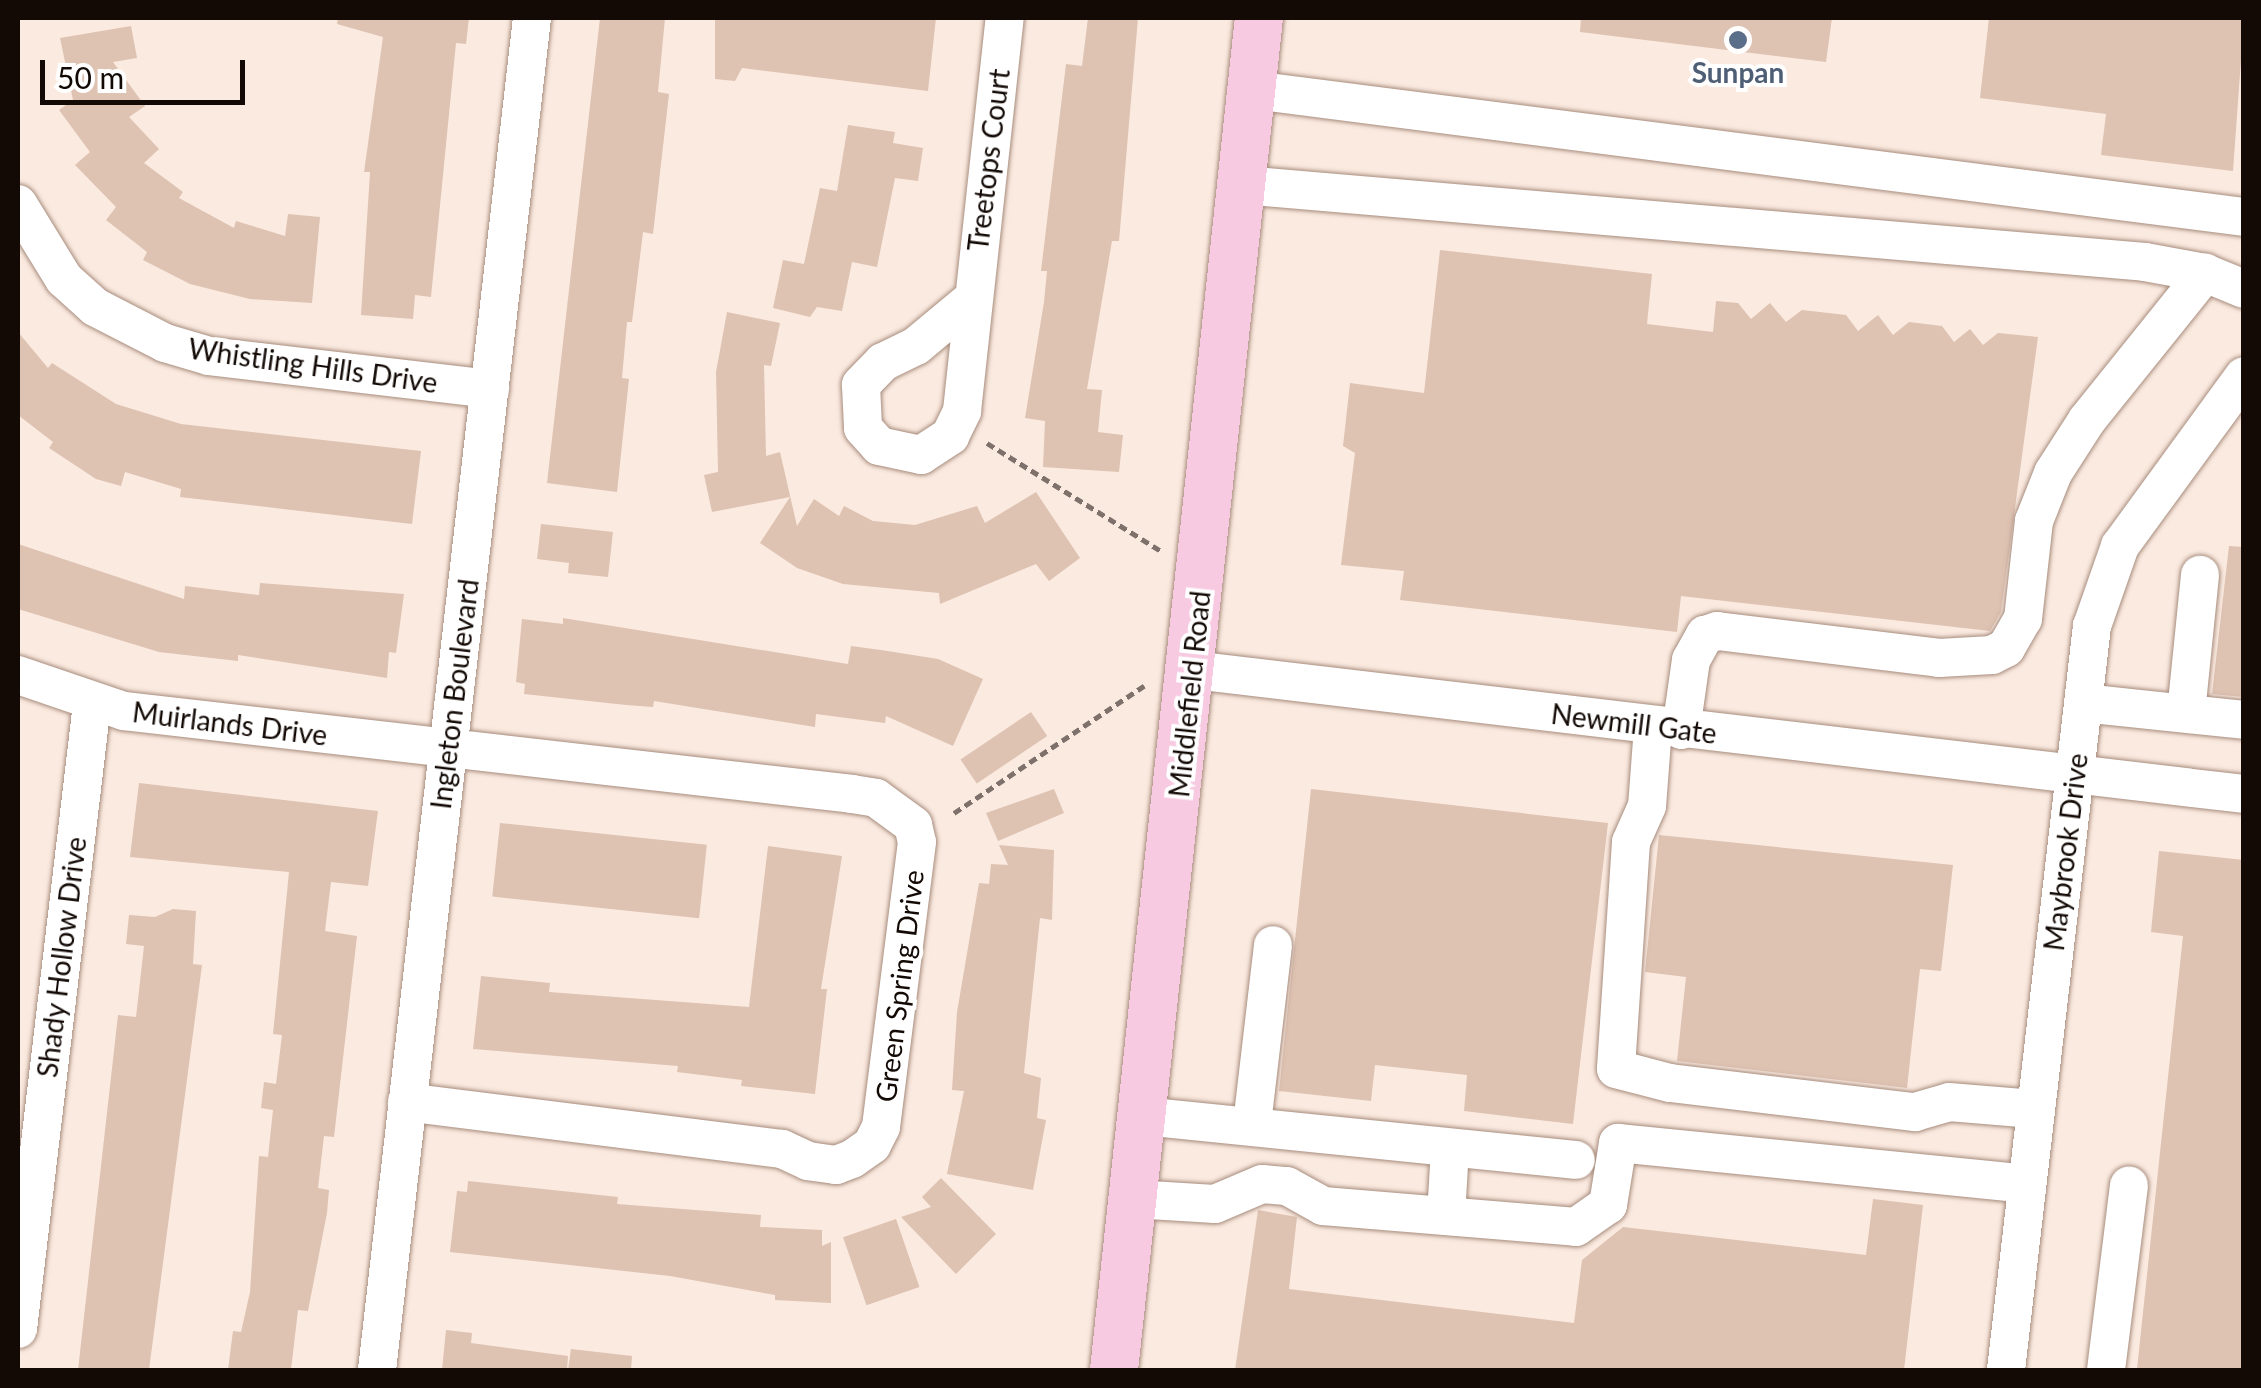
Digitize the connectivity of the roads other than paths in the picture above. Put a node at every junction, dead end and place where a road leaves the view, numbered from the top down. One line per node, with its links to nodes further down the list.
1 (532, 18): 12 (street, Ingleton Boulevard)
2 (1005, 18): 10 (street, Treetops Court)
3 (1259, 18): 4 (main road, Middlefield Road)
4 (1253, 90): 5 (main road, Middlefield Road); 7 (street)
5 (1242, 185): 8 (street); 14 (main road, Middlefield Road)
6 (18, 204): 12 (street, Whistling Hills Drive)
7 (2244, 217)
8 (2205, 273): 9 (street); 20 (street)
9 (2244, 289)
10 (970, 302)
11 (2244, 376): 16 (street, Maybrook Drive)
12 (490, 389): 21 (street, Ingleton Boulevard)
13 (2200, 575): 18 (street)
14 (1193, 670): 20 (street, Newmill Gate); 27 (main road, Middlefield Road)
15 (18, 675): 17 (street, Muirlands Drive)
16 (2083, 703): 18 (street); 22 (street, Maybrook Drive)
17 (92, 704): 21 (street, Muirlands Drive); 35 (street, Shady Hollow Drive)
18 (2186, 713): 19 (street)
19 (2244, 720)
20 (1667, 728): 22 (street, Newmill Gate); 26 (street)
21 (448, 748): 25 (street, Ingleton Boulevard); 25 (street, Green Spring Drive)
22 (2075, 774): 23 (street, Newmill Gate); 26 (street, Maybrook Drive)
23 (2244, 794)
24 (1272, 945): 28 (street)
25 (406, 1102): 36 (street, Ingleton Boulevard)
26 (2034, 1109): 31 (street, Maybrook Drive)
27 (1143, 1116): 28 (street); 33 (main road, Middlefield Road)
28 (1252, 1124): 29 (street)
29 (1450, 1148): 30 (street); 34 (street)
30 (1576, 1160)
31 (2026, 1184): 34 (street); 38 (street, Maybrook Drive)
32 (2129, 1185): 39 (street)
33 (1133, 1199): 34 (street); 37 (main road, Middlefield Road)
34 (1446, 1216)
35 (18, 1329)
36 (378, 1370)
37 (1114, 1370)
38 (2006, 1370)
39 (2106, 1370)

